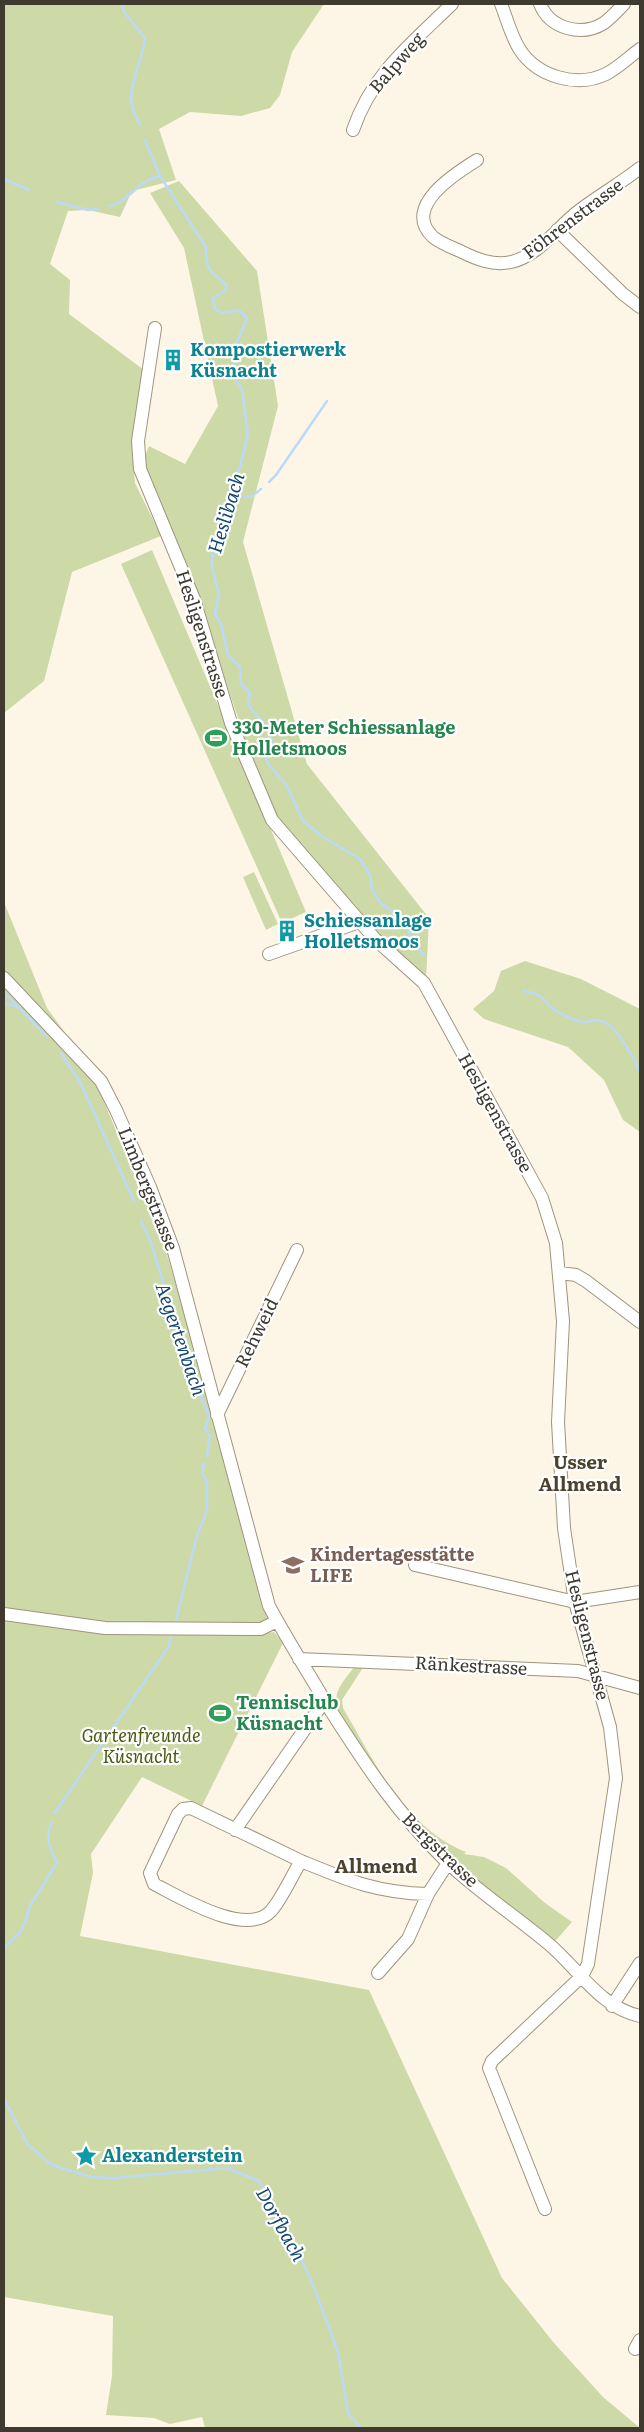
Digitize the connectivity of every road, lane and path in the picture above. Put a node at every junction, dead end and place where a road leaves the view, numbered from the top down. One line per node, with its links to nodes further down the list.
1 (452, 4): 6 (street, Balpweg)
2 (501, 4): 5 (street)
3 (540, 4): 4 (street)
4 (624, 4)
5 (640, 49)
6 (353, 130)
7 (477, 160): 9 (street, Föhrenstrasse)
8 (640, 168): 9 (street, Föhrenstrasse)
9 (557, 230): 10 (street)
10 (640, 307)
11 (155, 328): 12 (street, Hesligenstrasse)
12 (359, 922): 13 (street); 16 (street, Hesligenstrasse)
13 (269, 954)
14 (4, 978): 18 (street, Limbergstrasse)
15 (297, 1250): 18 (street, Rehweid)
16 (560, 1273): 17 (street); 21 (street, Hesligenstrasse)
17 (640, 1322)
18 (217, 1415): 23 (street, Limbergstrasse)
19 (415, 1565): 21 (street)
20 (640, 1592): 21 (street)
21 (575, 1602): 26 (street, Hesligenstrasse)
22 (4, 1614): 23 (street)
23 (277, 1622): 24 (street, Limbergstrasse)
24 (286, 1638): 25 (street, Bergstrasse)
25 (299, 1659): 26 (street, Ränkestrasse); 28 (street, Bergstrasse)
26 (594, 1674): 27 (street, Ränkestrasse); 35 (street, Hesligenstrasse)
27 (640, 1688)
28 (325, 1700): 29 (street); 31 (street, Bergstrasse)
29 (235, 1830): 30 (street); 30 (street)
30 (300, 1861): 32 (street)
31 (448, 1863): 32 (street); 35 (street, Bergstrasse)
32 (428, 1894): 34 (street)
33 (640, 1963): 36 (street)
34 (378, 1973)
35 (582, 1976): 36 (street, Bergstrasse); 38 (street)
36 (612, 2006): 37 (street, Bergstrasse)
37 (640, 2016)
38 (545, 2209)

